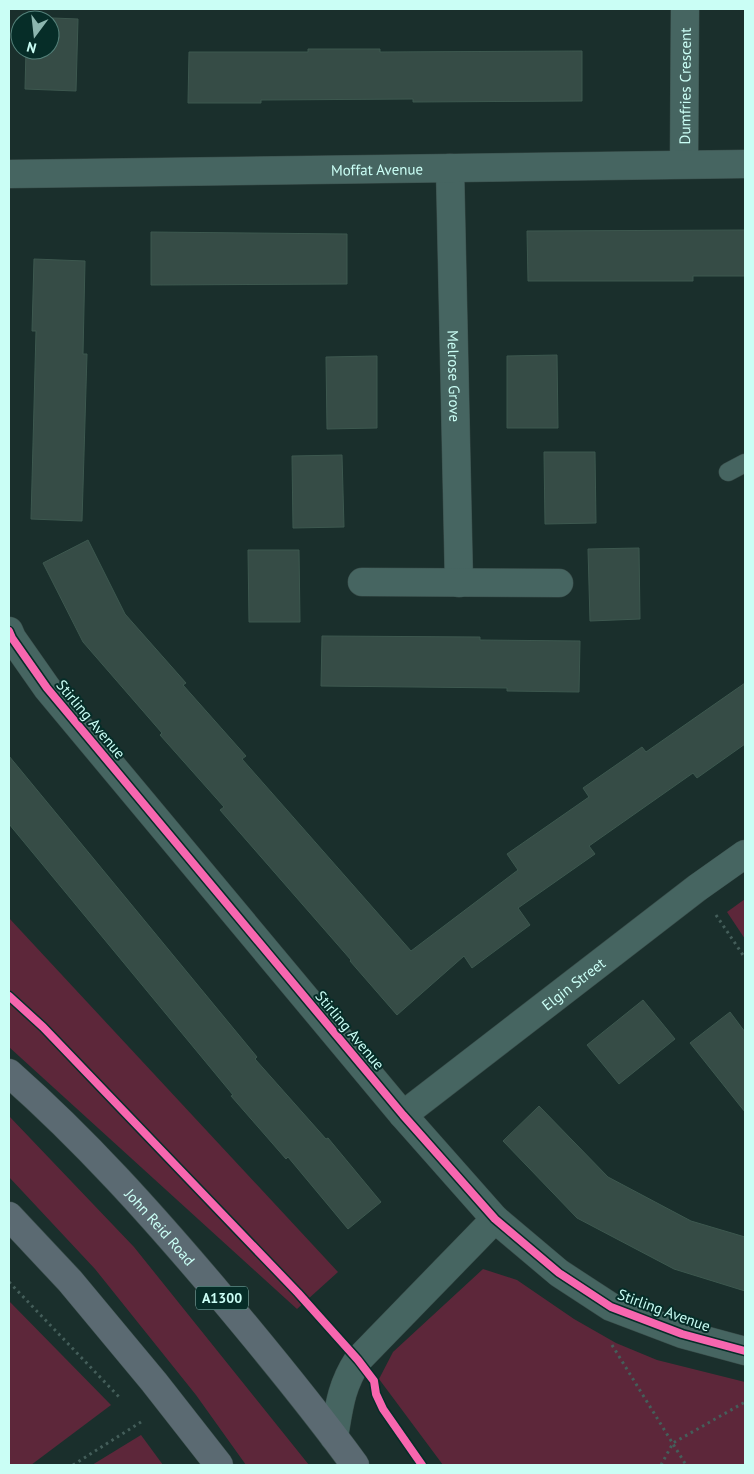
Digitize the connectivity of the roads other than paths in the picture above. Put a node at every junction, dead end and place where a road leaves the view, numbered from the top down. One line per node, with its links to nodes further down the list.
1 (684, 9): 2 (street, Dumfries Crescent)
2 (684, 164): 3 (street, Moffat Avenue); 4 (street, Moffat Avenue)
3 (745, 164)
4 (450, 168): 5 (street, Moffat Avenue); 9 (street, Melrose Grove)
5 (9, 174)
6 (745, 463): 7 (lane)
7 (728, 472)
8 (362, 582): 9 (street)
9 (459, 583): 10 (street)
10 (558, 583)
11 (9, 631): 14 (street, Stirling Avenue)
12 (745, 854): 14 (street, Elgin Street)
13 (9, 1073): 18 (highway, John Reid Road / A1300)
14 (403, 1115): 16 (street, Stirling Avenue)
15 (9, 1216): 19 (highway)
16 (495, 1219): 17 (street, Stirling Avenue); 18 (street)
17 (745, 1352)
18 (334, 1437): 20 (highway, John Reid Road / A1300)
19 (219, 1465)
20 (355, 1465)

